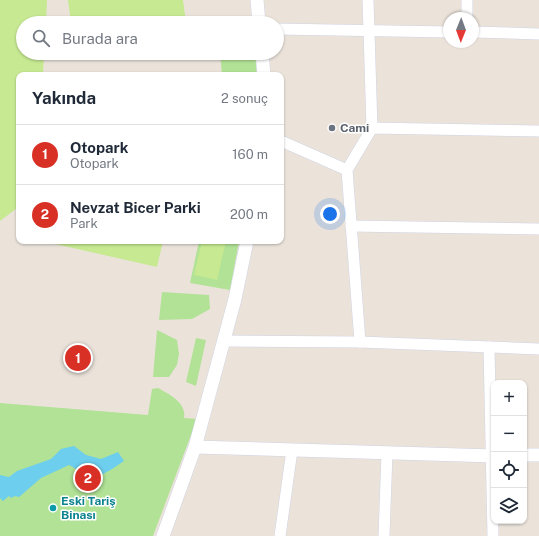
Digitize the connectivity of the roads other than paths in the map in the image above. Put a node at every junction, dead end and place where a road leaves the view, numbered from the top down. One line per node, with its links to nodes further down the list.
1 (257, 0): 5 (street)
2 (368, 0): 7 (street)
3 (467, 0): 4 (street)
4 (467, 12)
5 (258, 16)
6 (284, 29): 7 (street)
7 (369, 30): 8 (street); 13 (street)
8 (443, 32)
9 (479, 32): 10 (street)
10 (539, 34)
11 (263, 60): 12 (street)
12 (264, 72)
13 (372, 128): 14 (street); 16 (street)
14 (539, 131)
15 (284, 143): 16 (street)
16 (347, 170): 17 (street)
17 (351, 226): 18 (street); 21 (street)
18 (539, 229)
19 (246, 244): 20 (street)
20 (224, 341): 21 (street); 24 (street)
21 (360, 342): 22 (street)
22 (489, 347): 23 (street); 26 (street)
23 (539, 349)
24 (195, 447): 25 (street); 32 (street)
25 (292, 450): 27 (street); 33 (street)
26 (492, 452)
27 (387, 453): 30 (street); 34 (street)
28 (527, 455): 29 (street)
29 (539, 455)
30 (491, 456)
31 (492, 488): 35 (street)
32 (163, 536)
33 (280, 536)
34 (384, 536)
35 (493, 536)

